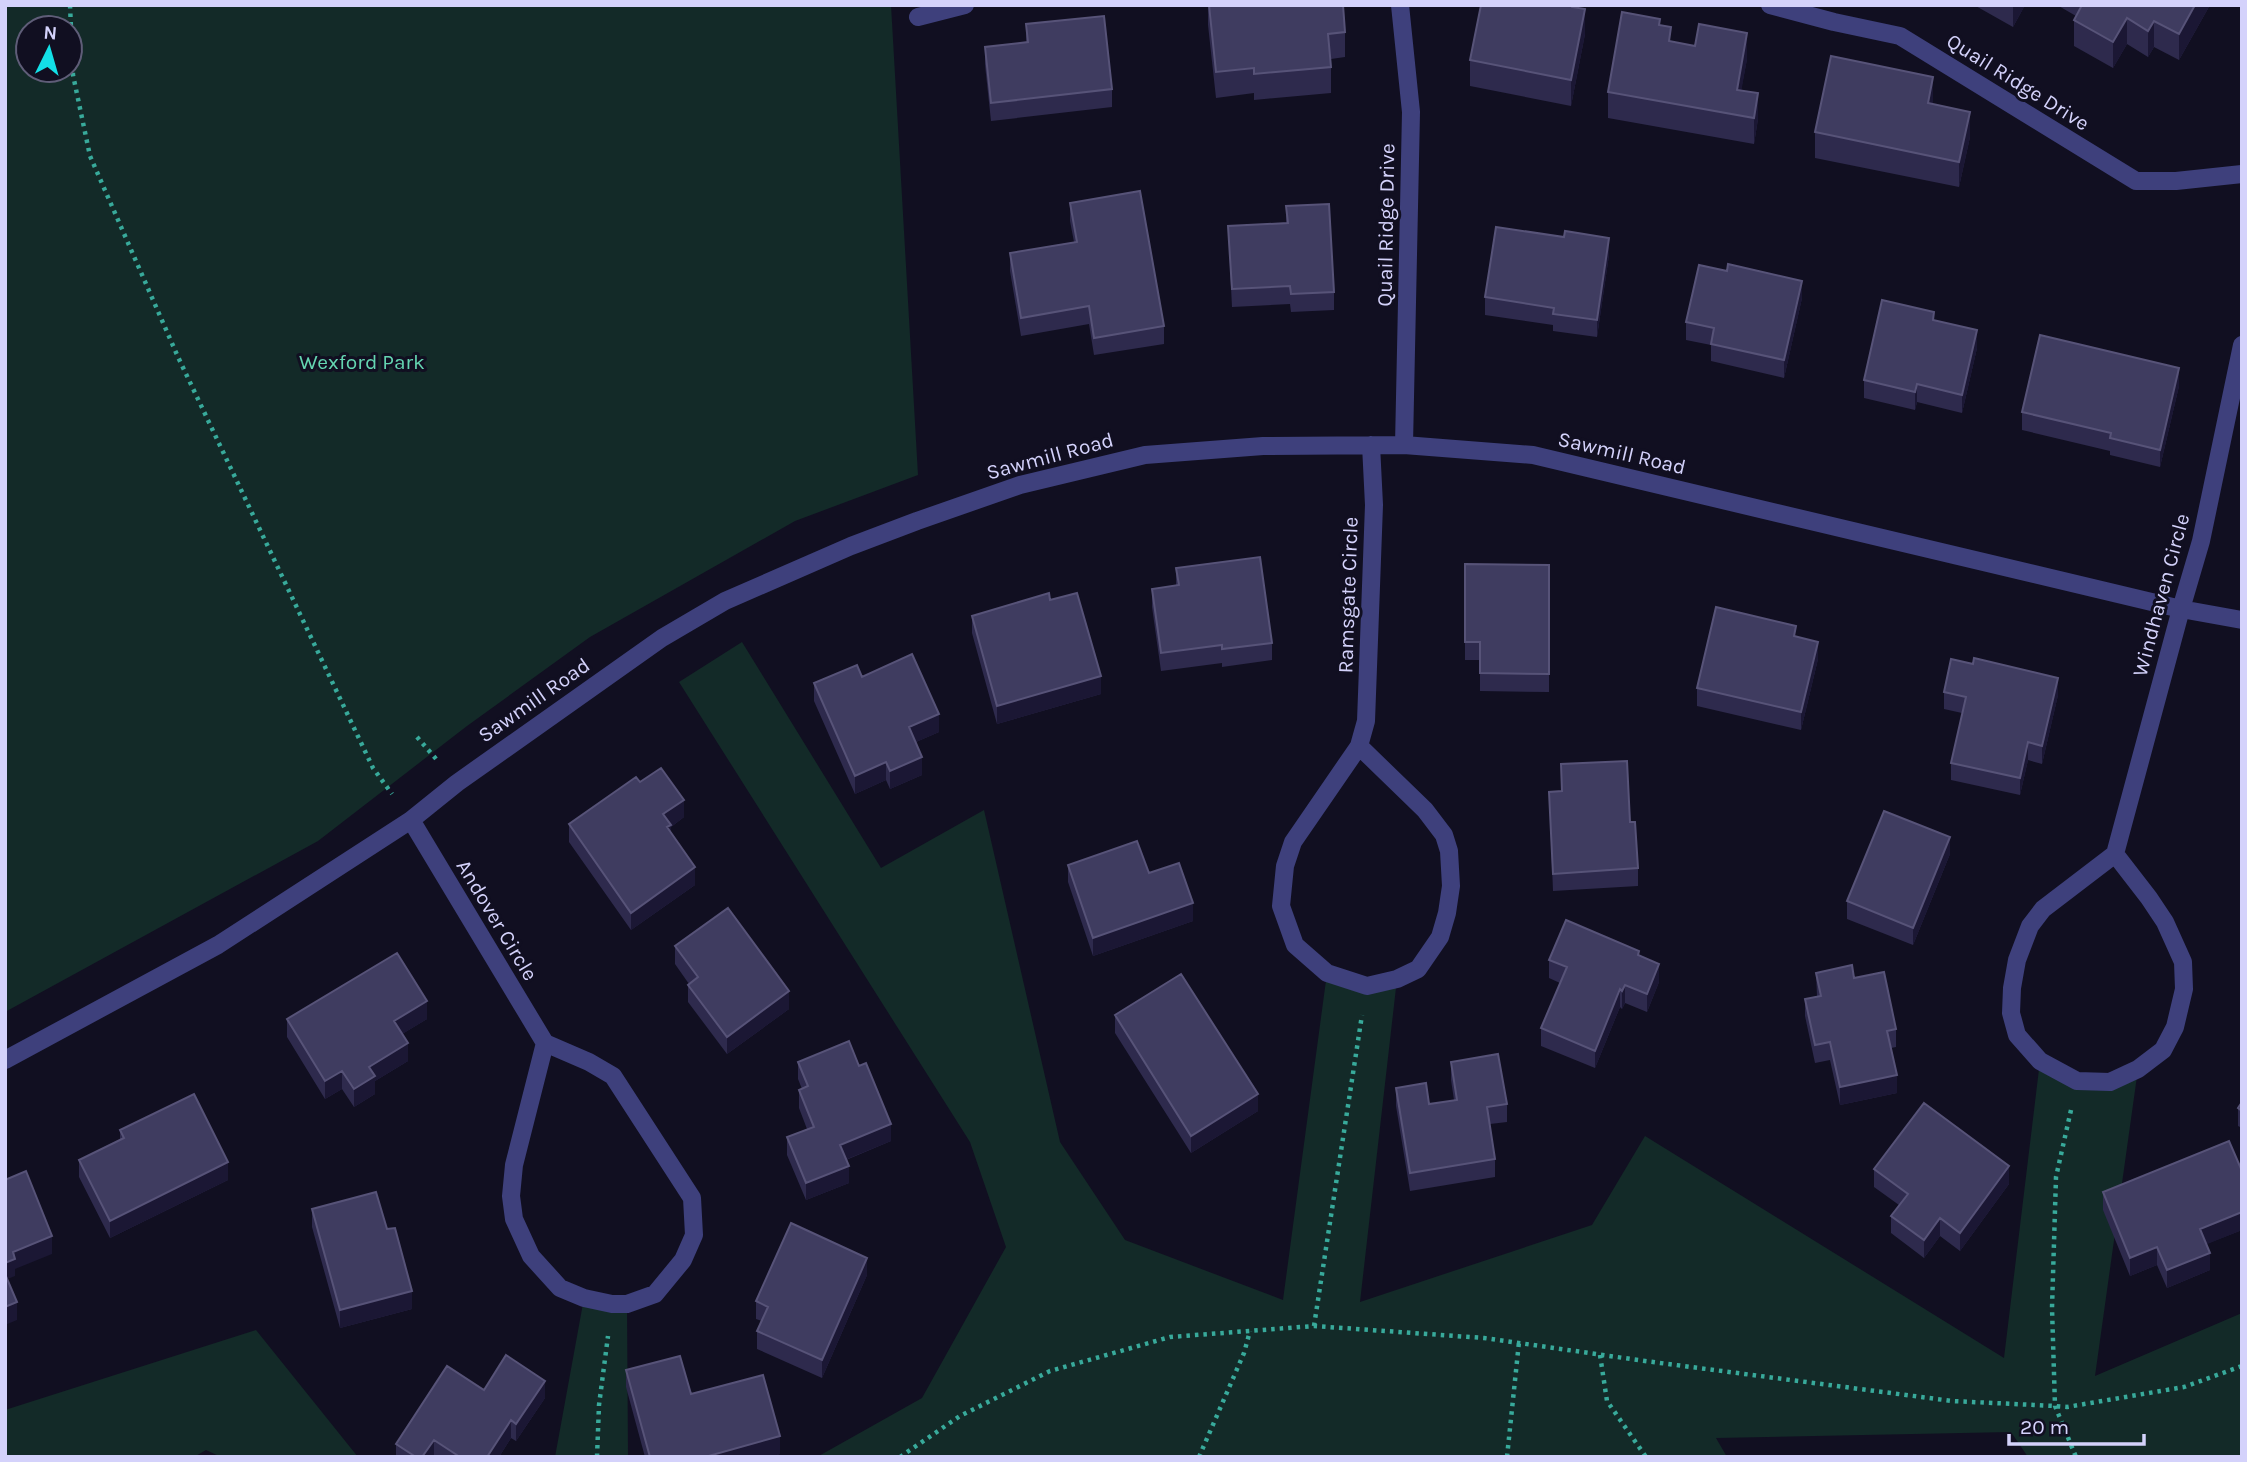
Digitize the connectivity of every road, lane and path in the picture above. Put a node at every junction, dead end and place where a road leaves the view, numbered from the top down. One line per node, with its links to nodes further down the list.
1 (71, 5): 13 (path)
2 (965, 5): 5 (street)
3 (1400, 5): 9 (street, Quail Ridge Drive)
4 (1770, 5): 6 (street, Quail Ridge Drive)
5 (918, 17)
6 (2242, 174)
7 (2242, 345): 10 (street, Windhaven Circle)
8 (1371, 445): 9 (street, Sawmill Road); 12 (street, Ramsgate Circle); 13 (street, Sawmill Road)
9 (1404, 445): 10 (street, Sawmill Road)
10 (2181, 609): 11 (street, Sawmill Road); 14 (street, Windhaven Circle)
11 (2242, 620)
12 (1359, 746): 15 (street, Ramsgate Circle); 15 (street)
13 (411, 820): 16 (street, Andover Circle); 17 (street, Sawmill Road)
14 (2115, 854): 18 (street); 18 (street)
15 (1367, 986): 20 (path)
16 (545, 1043): 19 (street); 19 (street)
17 (5, 1060)
18 (2077, 1082): 25 (path)
19 (612, 1304): 26 (path)
20 (1314, 1326): 21 (path); 22 (path)
21 (1251, 1331): 27 (path); 28 (path)
22 (1519, 1342): 23 (path); 29 (path)
23 (1600, 1354): 25 (path); 30 (path)
24 (2242, 1366): 25 (path)
25 (2055, 1406): 31 (path)
26 (597, 1457)
27 (900, 1457)
28 (1199, 1457)
29 (1507, 1457)
30 (1646, 1457)
31 (2077, 1457)

